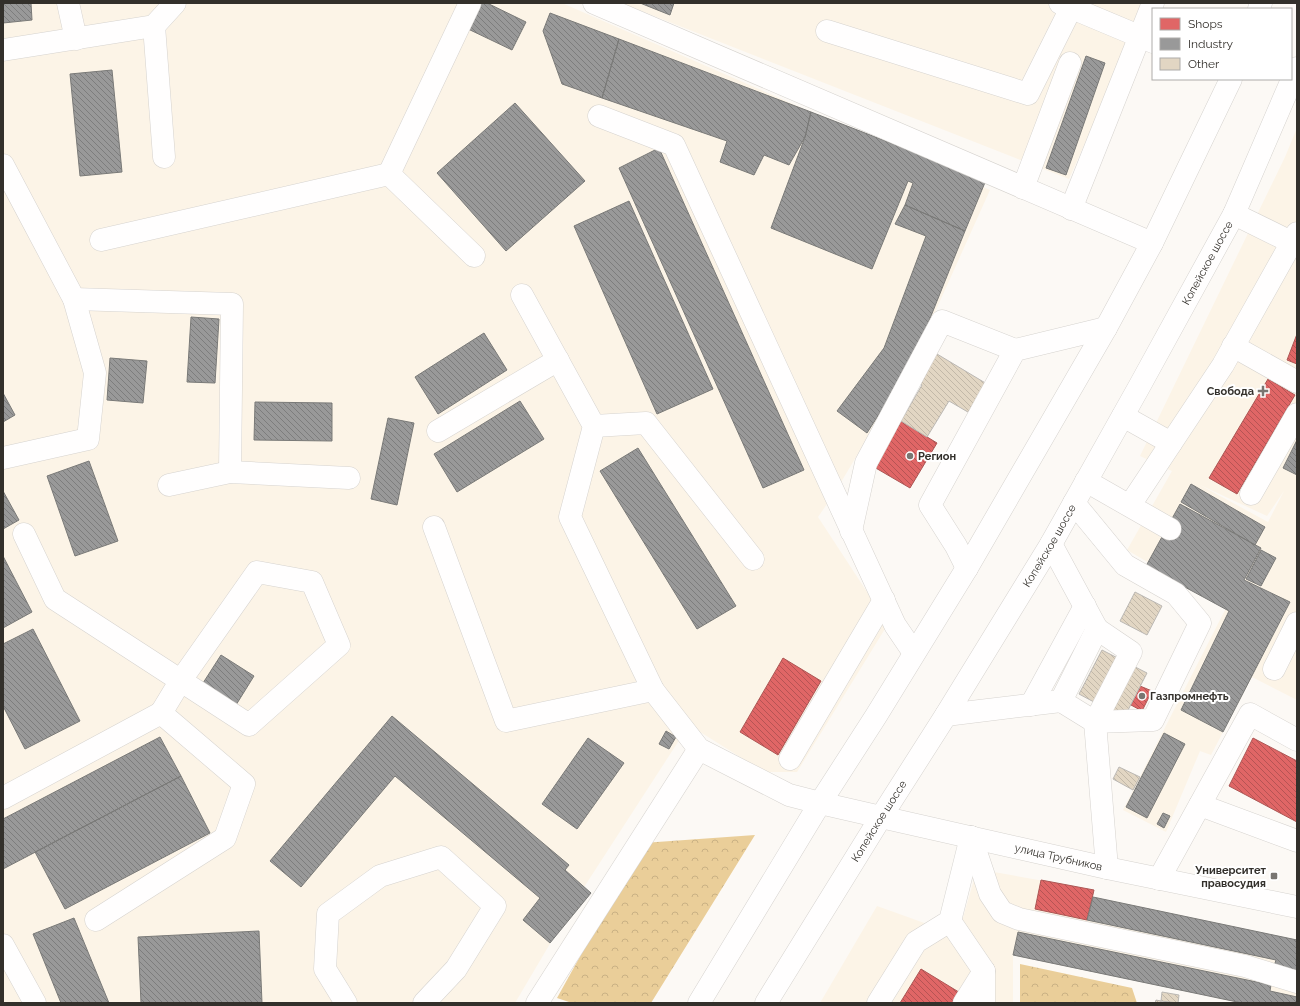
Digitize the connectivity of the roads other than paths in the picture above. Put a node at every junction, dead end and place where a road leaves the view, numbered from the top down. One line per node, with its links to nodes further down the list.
1 (68, 3): 9 (main road)
2 (175, 3): 7 (main road)
3 (470, 3): 18 (main road)
4 (594, 3): 19 (main road)
5 (1151, 4): 10 (main road)
6 (1066, 5): 8 (main road); 10 (main road)
7 (154, 26): 9 (main road); 16 (main road)
8 (827, 31)
9 (76, 39): 11 (main road)
10 (1147, 40): 20 (main road)
11 (3, 50)
12 (1070, 63): 19 (main road)
13 (1296, 74): 21 (main road, Копейское шоссе)
14 (1231, 80): 23 (main road)
15 (599, 116): 48 (main road)
16 (164, 157)
17 (3, 165): 27 (main road)
18 (389, 174): 22 (main road); 25 (main road)
19 (1023, 188): 20 (main road)
20 (1070, 209): 23 (main road)
21 (1234, 214): 24 (main road); 34 (main road, Копейское шоссе)
22 (101, 240)
23 (1152, 243): 28 (main road)
24 (1292, 248): 29 (main road)
25 (474, 256)
26 (522, 295): 31 (main road)
27 (74, 299): 38 (main road); 39 (main road)
28 (1106, 328): 30 (main road); 52 (main road)
29 (1233, 346): 32 (main road); 37 (main road)
30 (1015, 350): 48 (main road); 52 (main road)
31 (558, 360): 35 (main road); 36 (main road)
32 (1297, 382)
33 (1297, 414): 43 (main road)
34 (1123, 416): 37 (main road); 41 (main road, Копейское шоссе)
35 (594, 426): 51 (main road); 60 (main road)
36 (438, 432)
37 (1171, 443): 45 (main road)
38 (3, 458)
39 (230, 472): 40 (main road); 42 (main road)
40 (349, 478)
41 (1086, 481): 44 (main road, Копейское шоссе); 45 (main road)
42 (169, 484)
43 (1251, 494)
44 (1074, 503): 50 (main road, Копейское шоссе); 65 (main road)
45 (1130, 505): 47 (main road)
46 (434, 527): 60 (main road)
47 (1170, 529)
48 (852, 531): 53 (main road)
49 (24, 534): 59 (main road)
50 (1051, 544): 54 (main road); 64 (main road, Копейское шоссе)
51 (753, 559)
52 (968, 568): 57 (main road)
53 (884, 600): 57 (main road); 68 (main road)
54 (1085, 606): 56 (main road); 62 (main road)
55 (1297, 623): 58 (main road)
56 (1097, 629): 61 (main road); 65 (main road)
57 (914, 653): 70 (main road)
58 (1274, 669)
59 (180, 680): 59 (main road); 63 (main road)
60 (653, 690): 67 (main road)
61 (1061, 701): 62 (main road); 65 (main road)
62 (1032, 705): 64 (main road)
63 (161, 713): 69 (main road); 78 (main road)
64 (946, 715): 72 (main road, Копейское шоссе)
65 (1095, 722): 75 (main road)
66 (1297, 740): 71 (main road)
67 (699, 749): 70 (main road, улица Трубников); 86 (main road)
68 (790, 759)
69 (3, 798)
70 (820, 803): 72 (main road, улица Трубников); 87 (main road)
71 (1200, 805): 74 (main road); 76 (main road)
72 (881, 817): 73 (main road, улица Трубников); 88 (main road, Копейское шоссе)
73 (971, 837): 75 (main road, улица Трубников); 79 (main road); 82 (main road)
74 (1297, 841)
75 (1107, 868): 76 (main road, улица Трубников)
76 (1159, 879): 77 (main road, улица Трубников)
77 (1297, 907)
78 (96, 920)
79 (950, 920): 81 (main road); 89 (main road)
80 (3, 945): 83 (main road)
81 (984, 971): 90 (main road); 91 (main road)
82 (1297, 982)
83 (35, 1003)
84 (346, 1003): 85 (main road)
85 (424, 1003)
86 (537, 1003)
87 (699, 1003)
88 (766, 1003)
89 (878, 1003)
90 (964, 1003)
91 (984, 1003)

